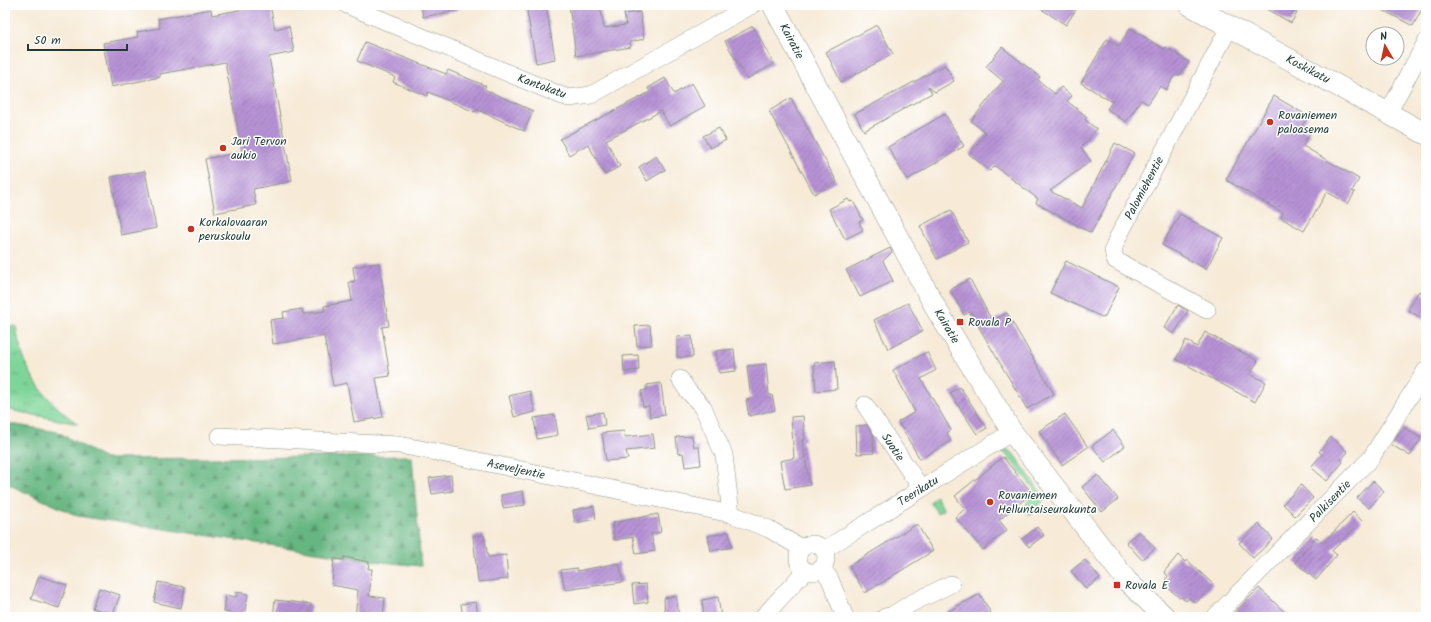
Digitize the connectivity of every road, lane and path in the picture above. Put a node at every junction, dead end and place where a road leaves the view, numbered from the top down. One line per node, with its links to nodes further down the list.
1 (347, 5): 2 (street, Kantokatu)
2 (752, 5)
3 (773, 5): 13 (main road, Kairatie)
4 (1190, 5): 5 (main road, Koskikatu)
5 (1230, 26): 7 (main road, Koskikatu); 9 (street, Palomiehentie)
6 (1426, 42): 7 (street)
7 (1388, 114): 8 (main road, Koskikatu)
8 (1426, 134)
9 (1207, 310)
10 (1426, 370): 26 (street, Palkisentie)
11 (680, 378): 16 (street)
12 (866, 405): 15 (street, Suotie)
13 (1012, 432): 15 (street, Teerikatu); 25 (main road, Kairatie)
14 (219, 436): 16 (street, Aseveljentie)
15 (921, 488): 18 (street, Teerikatu)
16 (731, 514): 17 (street, Aseveljentie)
17 (801, 548): 18 (street); 20 (street)
18 (824, 550): 19 (street)
19 (822, 568): 20 (street); 23 (street)
20 (805, 570): 22 (street)
21 (951, 584): 24 (street)
22 (763, 617)
23 (845, 617)
24 (884, 617)
25 (1165, 617)
26 (1215, 617)

